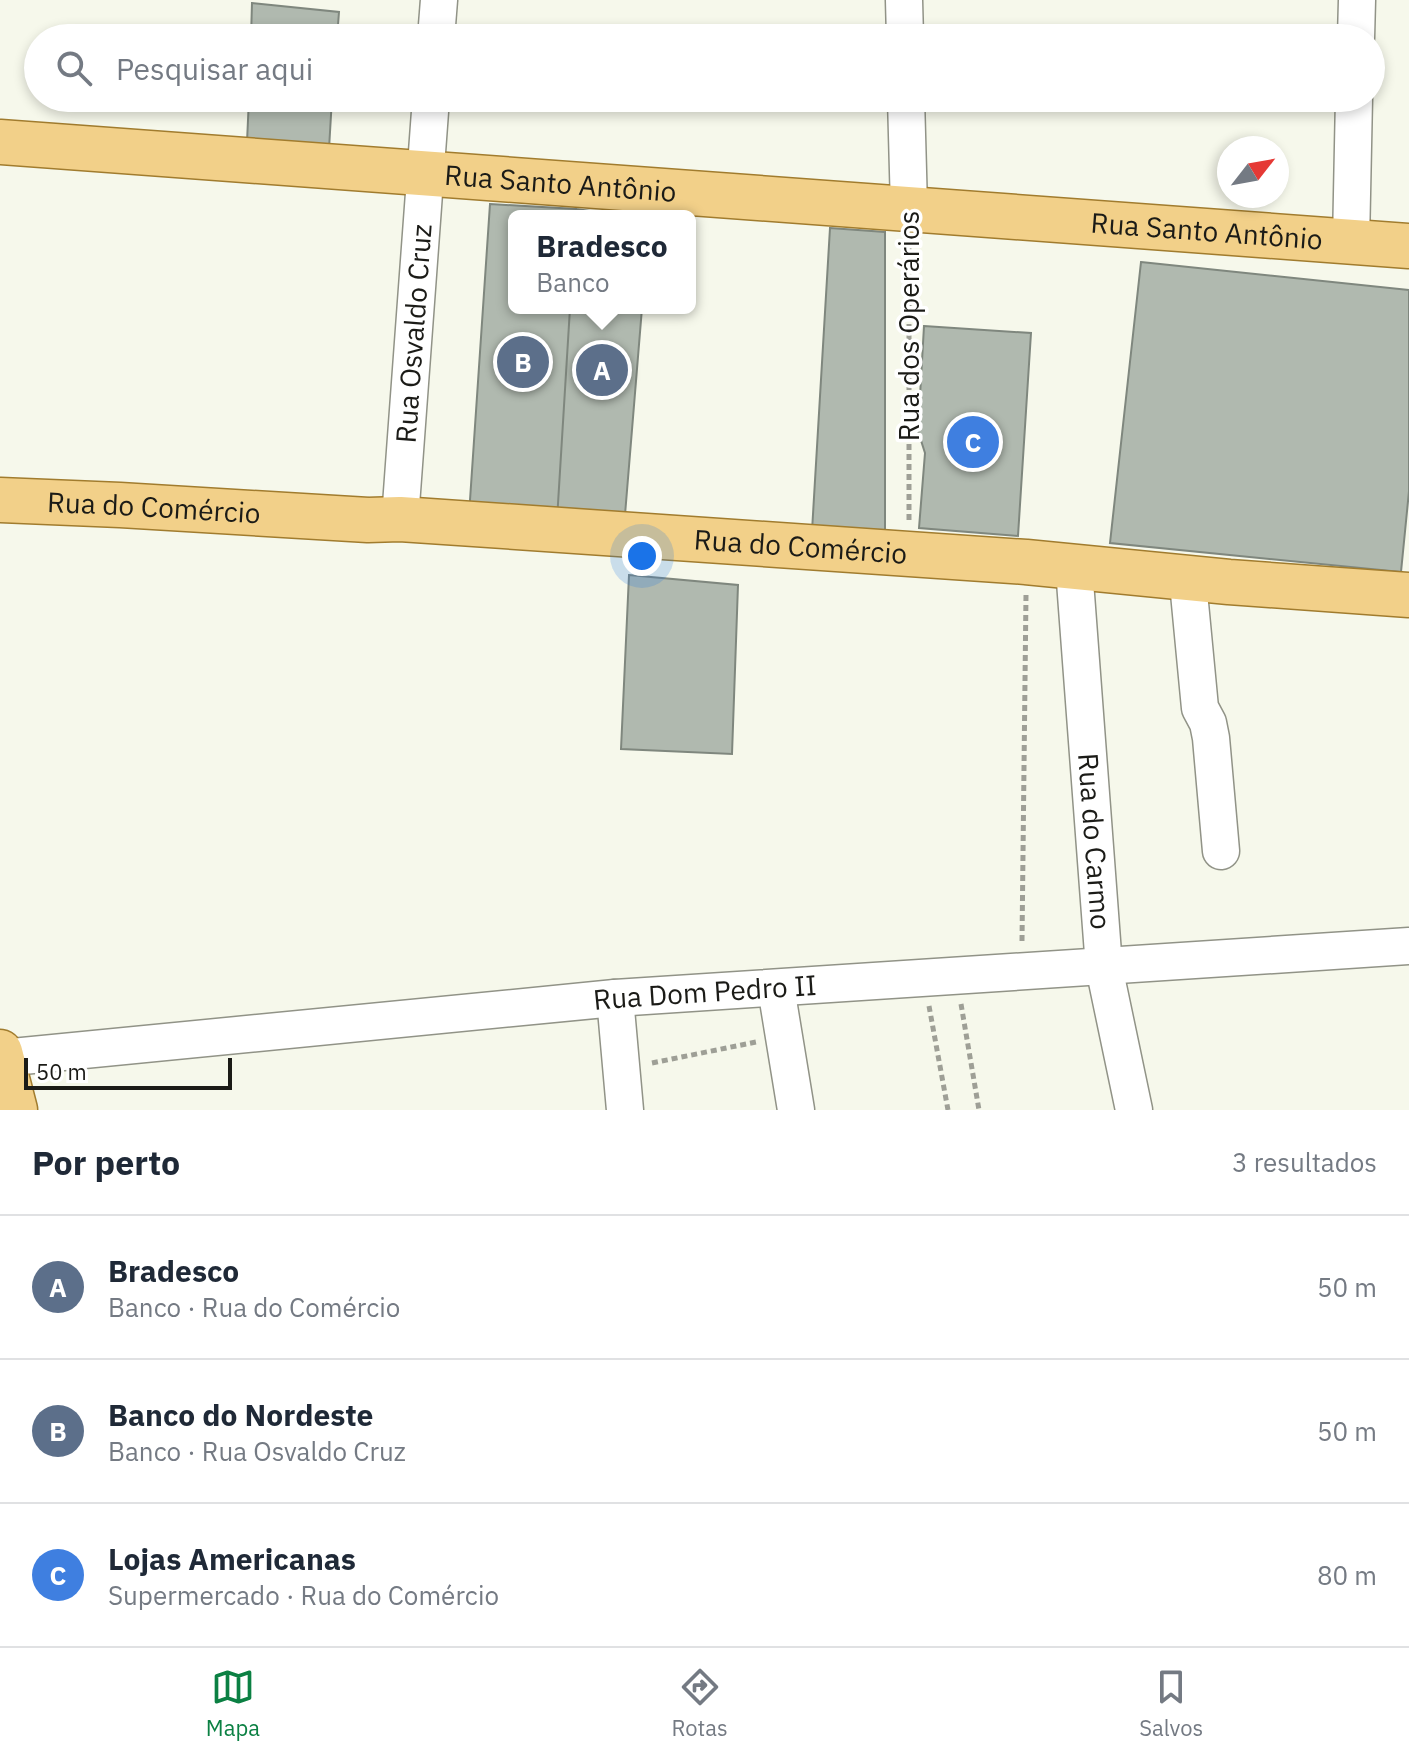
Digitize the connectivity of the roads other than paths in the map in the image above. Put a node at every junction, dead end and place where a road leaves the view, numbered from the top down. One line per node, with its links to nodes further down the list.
1 (439, 0): 4 (street)
2 (904, 0): 5 (street)
3 (1357, 0): 6 (street)
4 (437, 24)
5 (905, 24)
6 (1356, 24)
7 (430, 112): 11 (street, Rua Osvaldo Cruz)
8 (906, 112): 12 (street, Rua dos Operários)
9 (1354, 112): 13 (street)
10 (0, 142): 11 (main road, Rua Santo Antônio)
11 (424, 173): 12 (main road, Rua Santo Antônio); 16 (street, Rua Osvaldo Cruz)
12 (909, 208): 13 (main road, Rua Santo Antônio)
13 (1351, 242): 14 (main road, Rua Santo Antônio)
14 (1409, 246)
15 (0, 500): 16 (main road, Rua do Comércio)
16 (400, 519): 17 (main road, Rua do Comércio)
17 (1074, 568): 18 (main road, Rua do Comércio); 22 (street, Rua do Carmo)
18 (1191, 577): 19 (main road, Rua do Comércio); 20 (street)
19 (1409, 595)
20 (1221, 851)
21 (1409, 946): 22 (street, Rua Dom Pedro II)
22 (1104, 967): 23 (street, Rua Dom Pedro II); 29 (street, Rua do Carmo)
23 (776, 988): 24 (street, Rua Dom Pedro II); 28 (street)
24 (615, 998): 25 (street, Rua Dom Pedro II); 26 (street)
25 (1, 1055): 27 (main road)
26 (622, 1089)
27 (15, 1110)
28 (796, 1110)
29 (1134, 1110)

